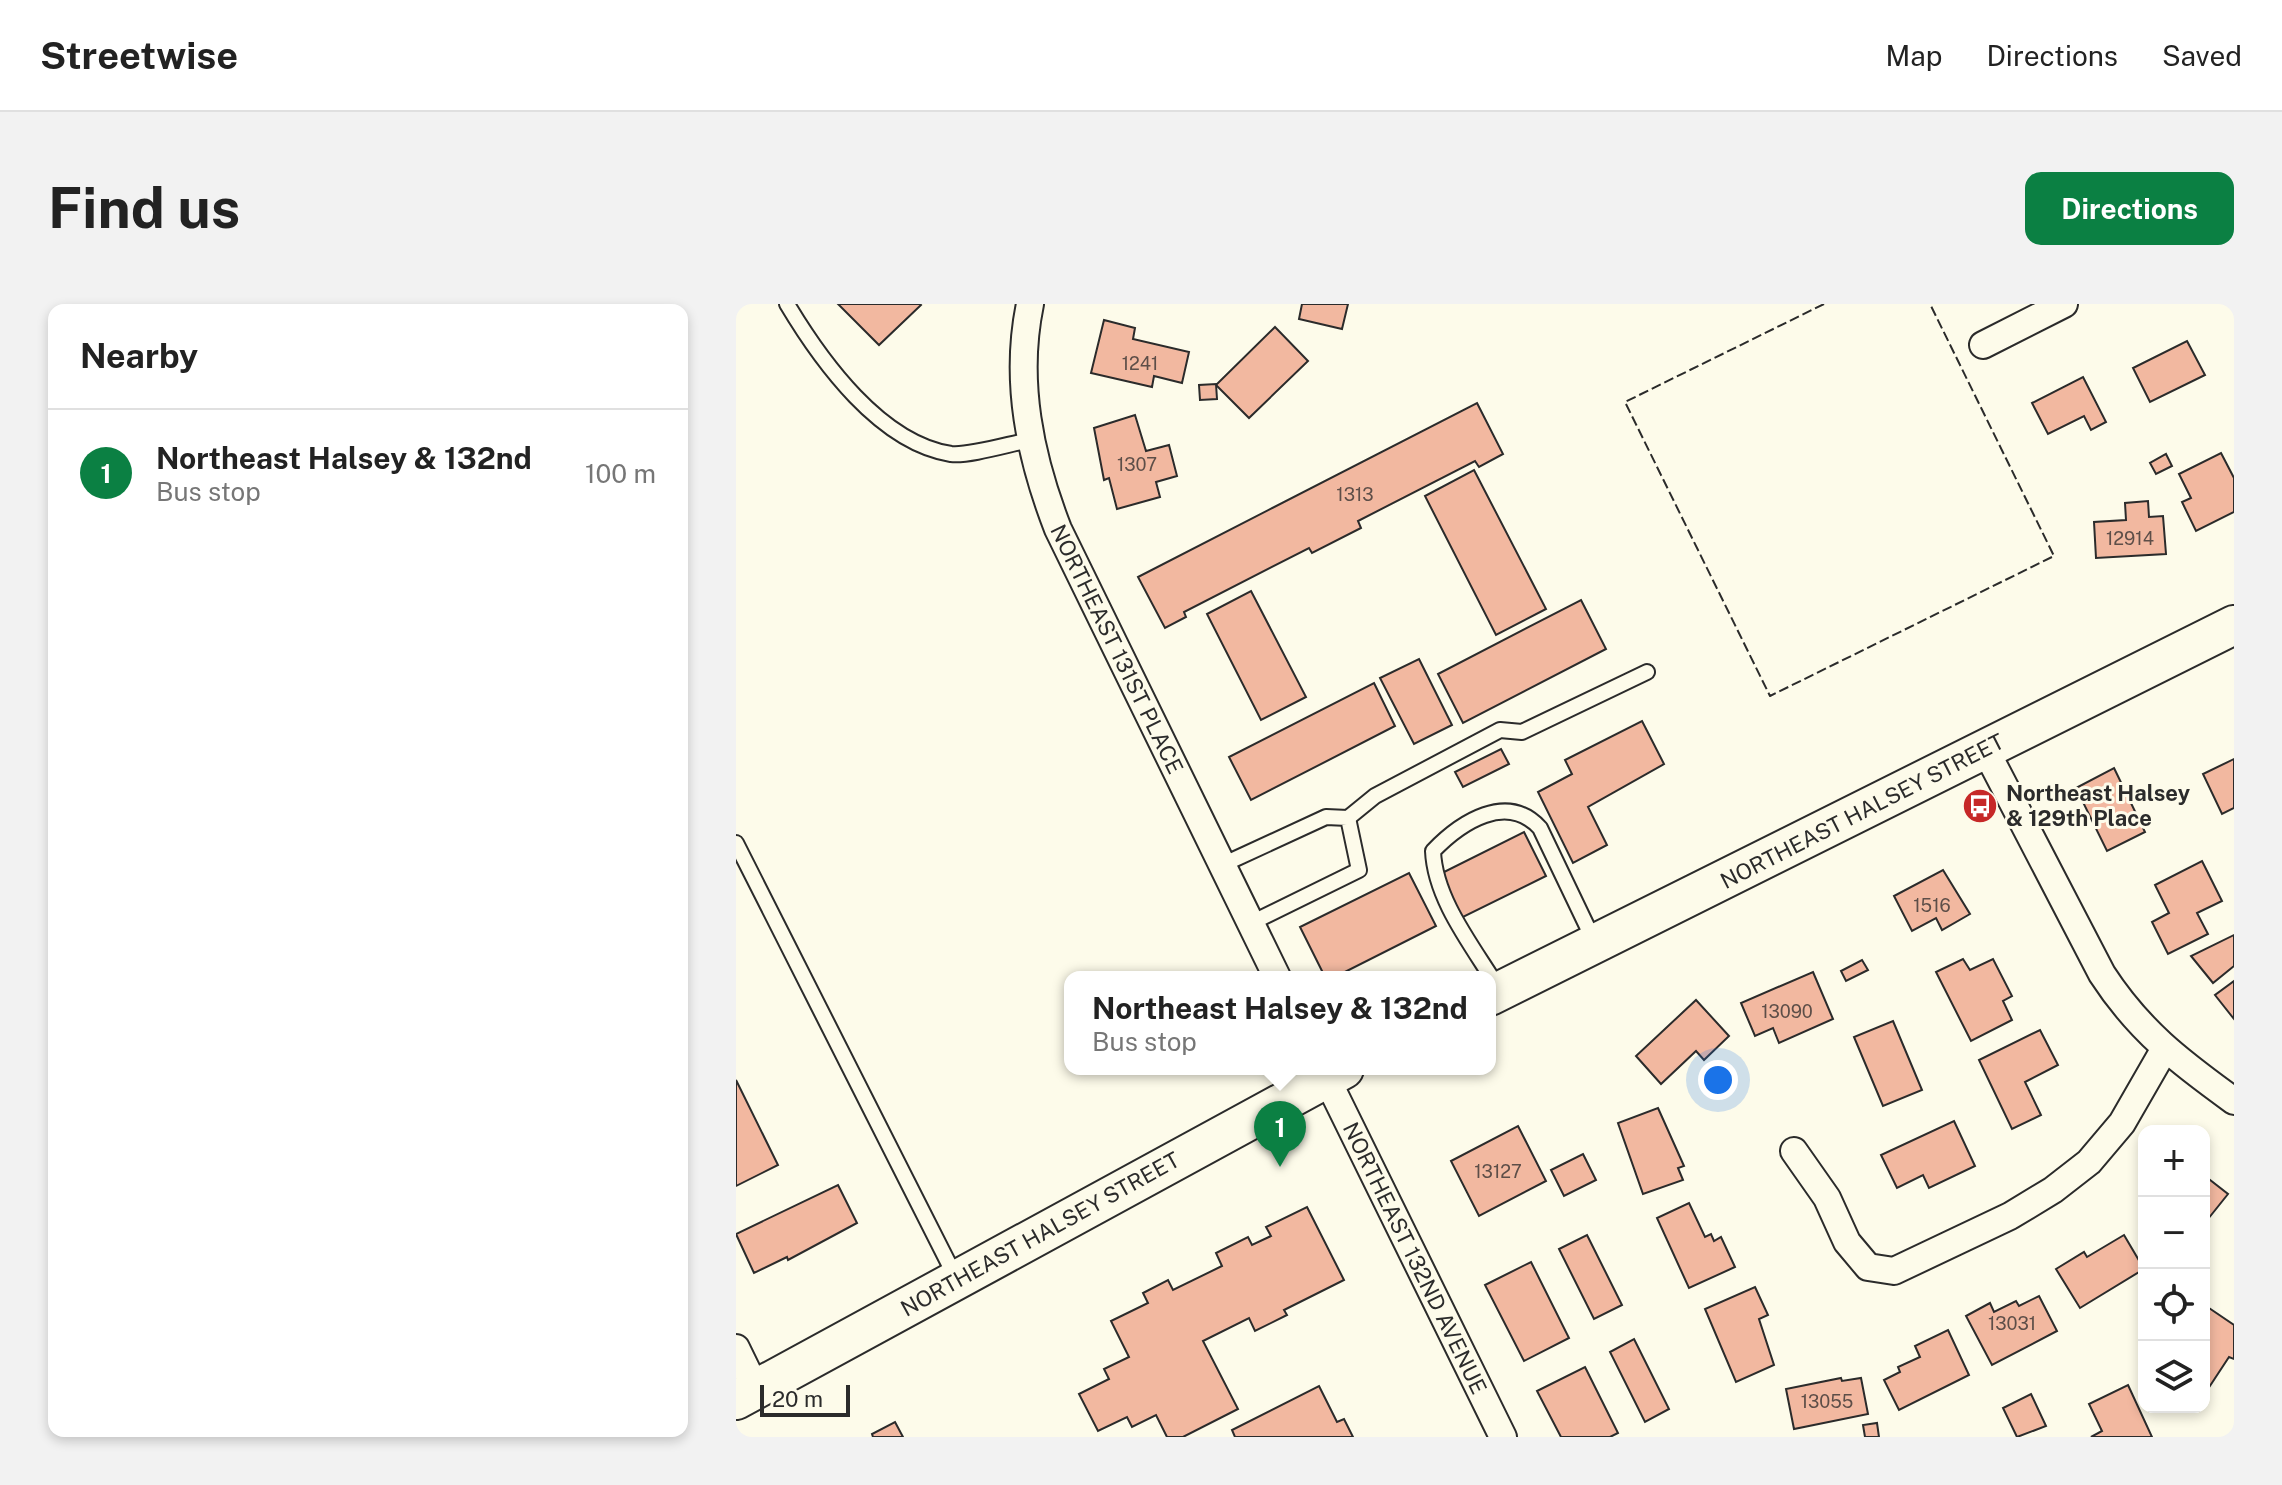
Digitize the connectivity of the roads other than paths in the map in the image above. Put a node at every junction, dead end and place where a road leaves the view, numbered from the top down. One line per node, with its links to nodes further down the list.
1 (787, 304): 5 (lane)
2 (1030, 304): 5 (street, NORTHEAST 131ST PLACE)
3 (2064, 304): 4 (street)
4 (1983, 345)
5 (1030, 440): 11 (street, NORTHEAST 131ST PLACE)
6 (2234, 625): 8 (main road, NORTHEAST HALSEY STREET)
7 (1647, 672): 9 (lane)
8 (1985, 749): 13 (main road, NORTHEAST HALSEY STREET); 17 (street)
9 (1348, 818): 11 (lane); 12 (lane)
10 (736, 843): 22 (lane)
11 (1222, 865): 12 (street, NORTHEAST 131ST PLACE)
12 (1251, 923): 14 (street, NORTHEAST 131ST PLACE)
13 (1595, 944): 15 (lane); 16 (main road, NORTHEAST HALSEY STREET)
14 (1274, 971)
15 (1484, 971)
16 (1496, 993)
17 (2164, 1050): 20 (street); 21 (street)
18 (1326, 1075): 22 (main road, NORTHEAST HALSEY STREET)
19 (1332, 1075): 25 (street, NORTHEAST 132ND AVENUE)
20 (2234, 1101)
21 (1794, 1151)
22 (957, 1279): 24 (main road, NORTHEAST HALSEY STREET)
23 (736, 1348): 24 (street)
24 (746, 1395)
25 (1503, 1437)

